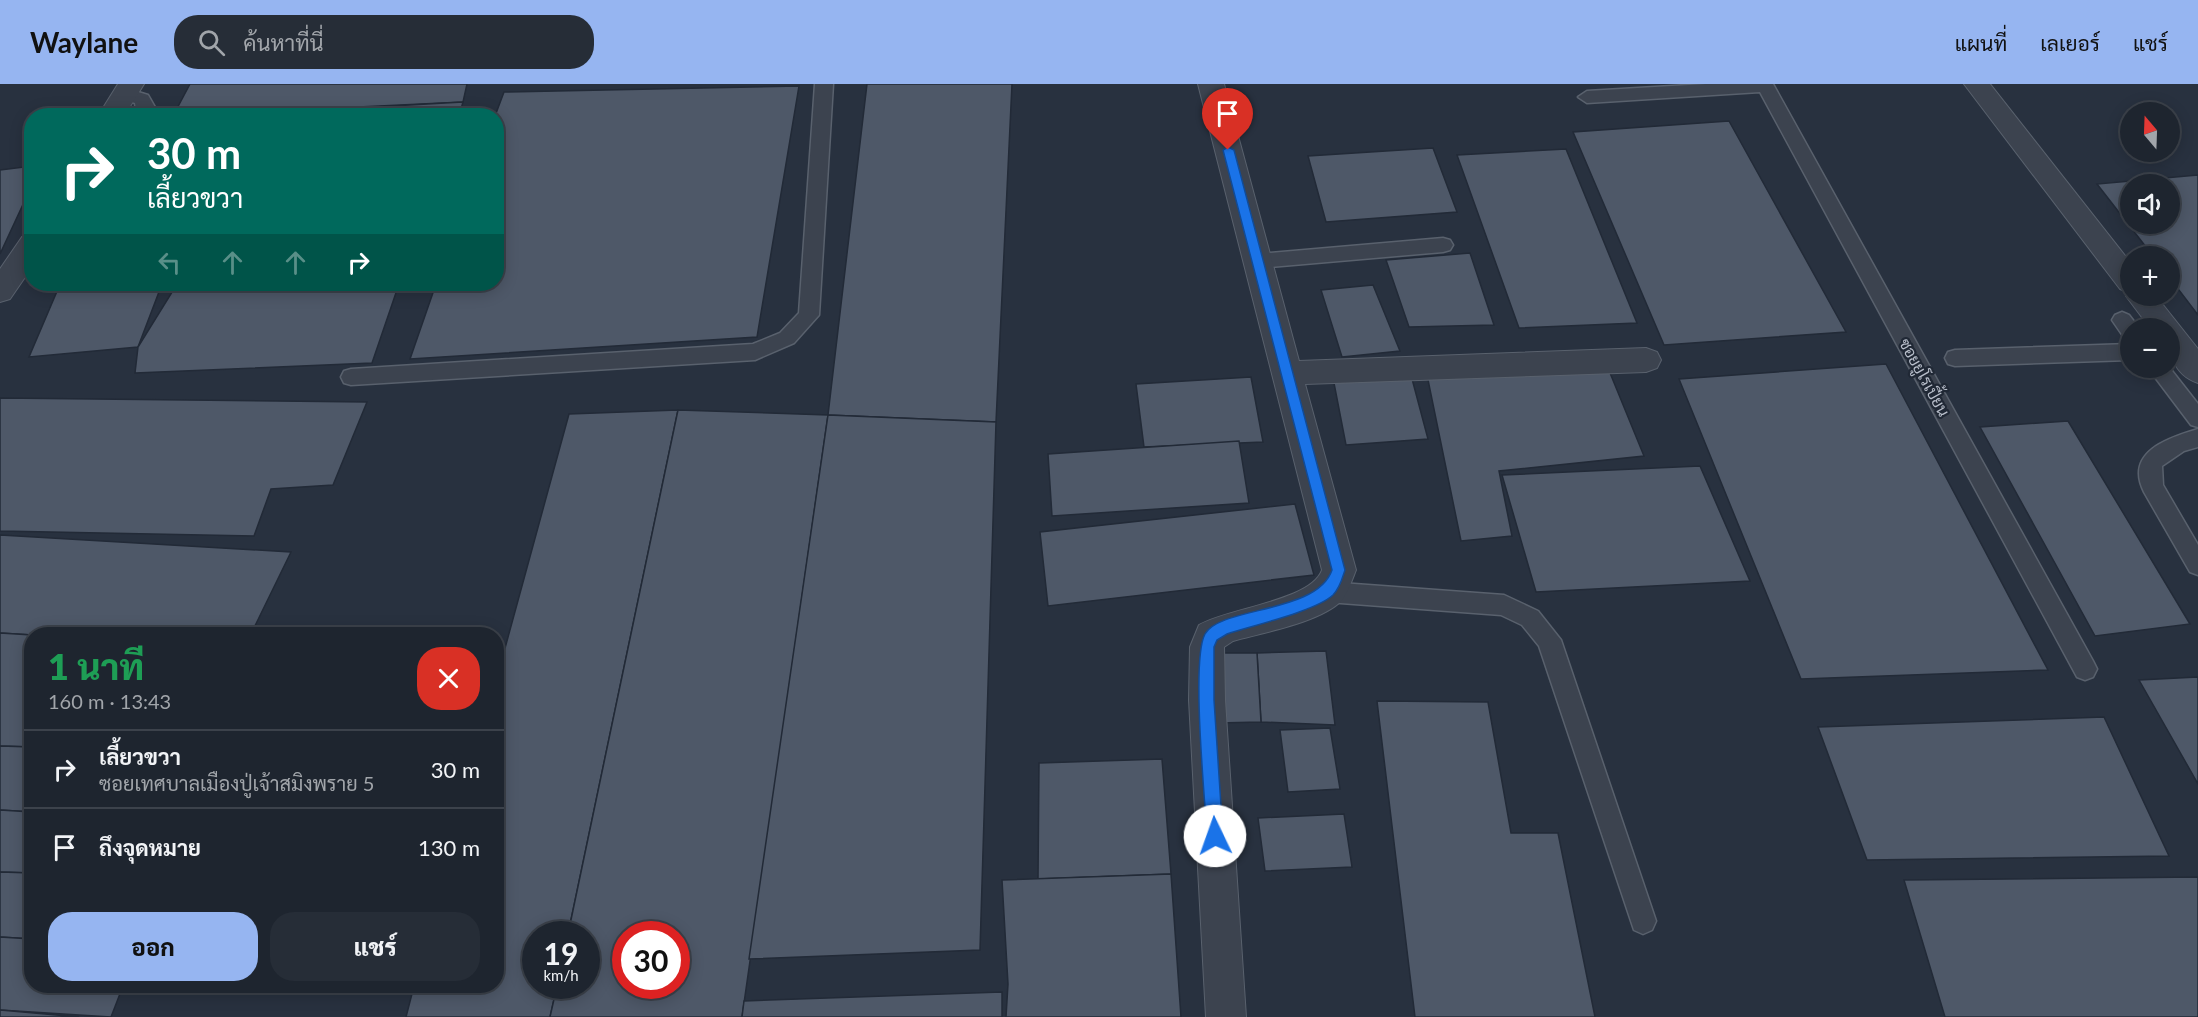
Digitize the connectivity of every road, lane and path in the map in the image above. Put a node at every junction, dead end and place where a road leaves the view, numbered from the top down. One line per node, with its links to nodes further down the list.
1 (824, 84): 22 (lane)
2 (1211, 84): 11 (street)
3 (1977, 84): 12 (street)
4 (1765, 85): 6 (lane); 28 (lane, ซอยยูโรเปี้ยน)
5 (128, 89): 7 (street); 8 (lane)
6 (1587, 97)
7 (116, 108)
8 (147, 108)
9 (1443, 244): 11 (lane)
10 (24, 258): 13 (street)
11 (1257, 261): 21 (street)
12 (2120, 269)
13 (0, 291)
14 (2148, 306): 15 (street)
15 (2158, 318)
16 (2180, 347): 20 (street)
17 (2120, 352): 18 (lane)
18 (1955, 358)
19 (1647, 360): 21 (street)
20 (2198, 371)
21 (1285, 373): 27 (street)
22 (351, 376)
23 (2166, 378): 24 (lane)
24 (2198, 419)
25 (2198, 438): 26 (lane)
26 (2198, 565)
27 (1327, 592): 29 (lane); 30 (street)
28 (2085, 669)
29 (1643, 921)
30 (1226, 1017)

